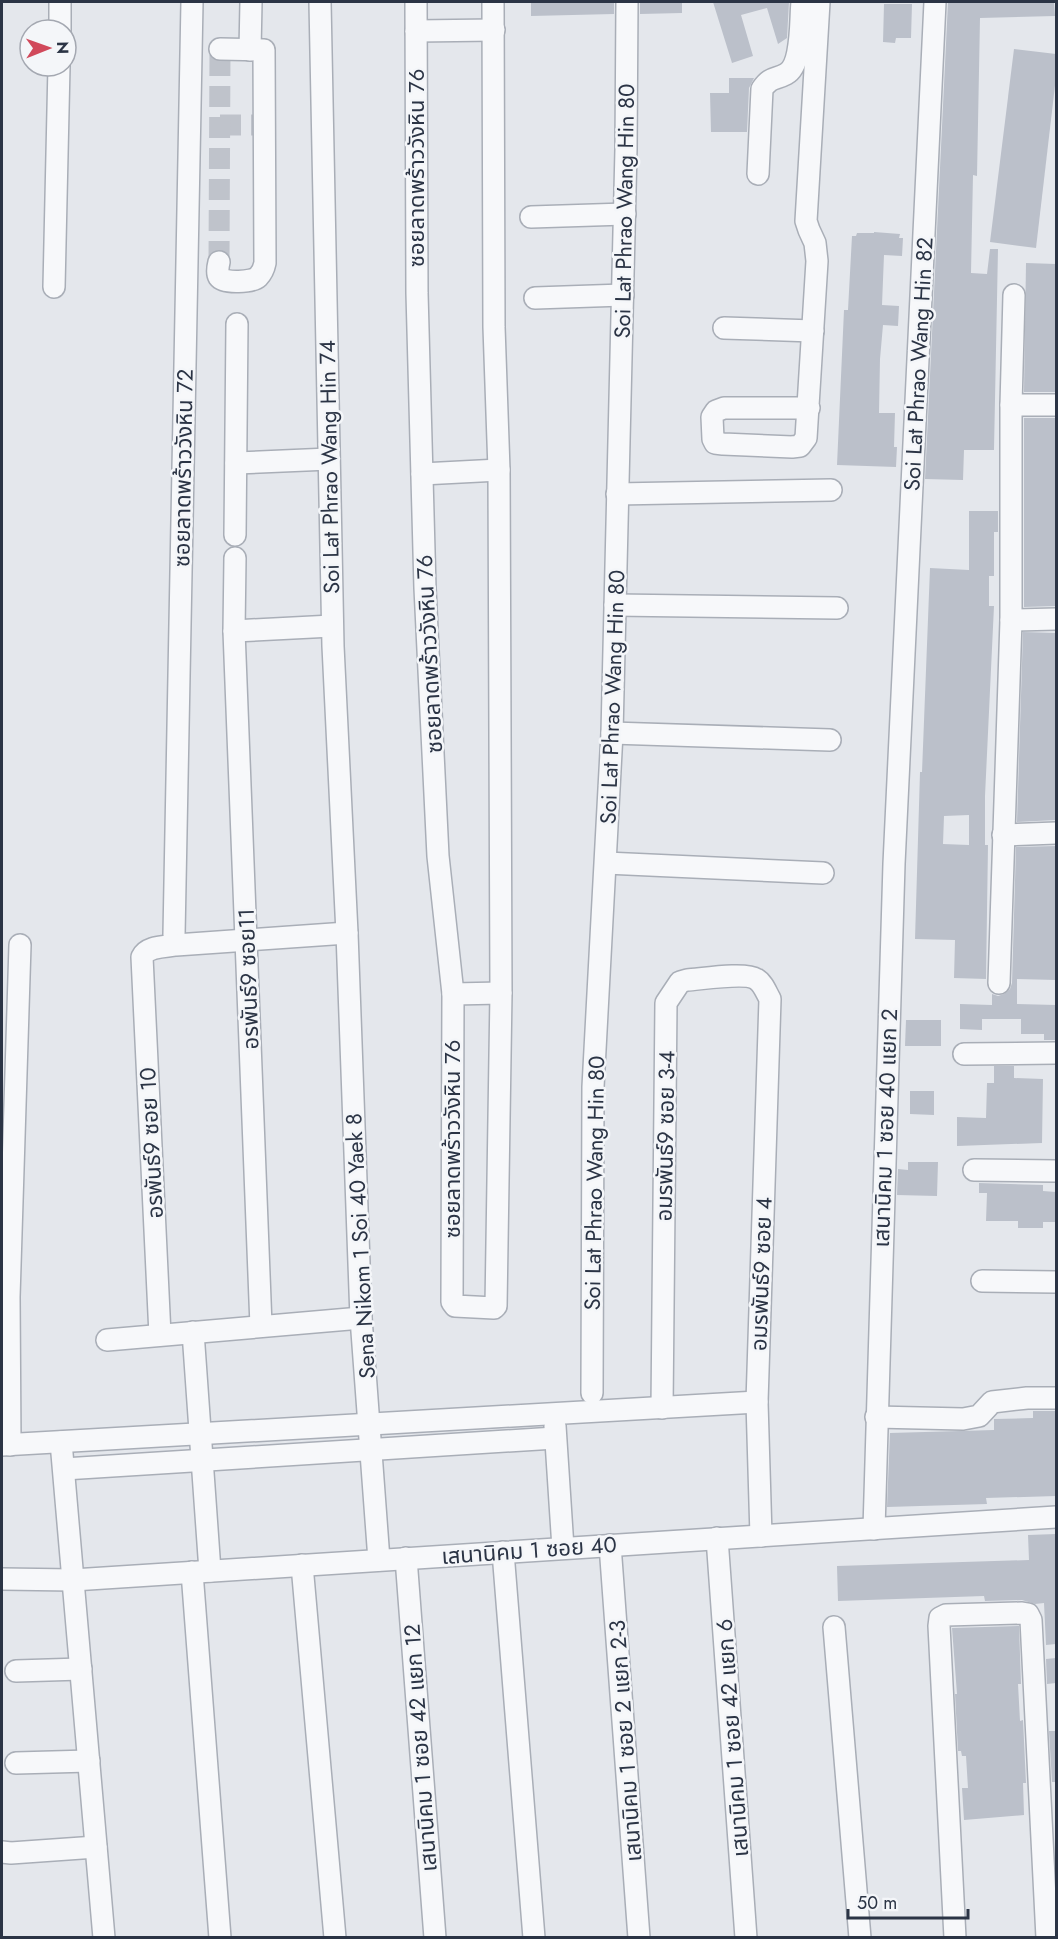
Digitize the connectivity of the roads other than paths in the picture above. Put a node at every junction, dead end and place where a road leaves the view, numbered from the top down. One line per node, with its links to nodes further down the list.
1 (60, 2): 11 (street)
2 (192, 2): 53 (street, ซอยลาดพร้าววังหิน 72)
3 (251, 2): 15 (street)
4 (320, 2): 31 (street, Soi Lat Phrao Wang Hin 74)
5 (416, 2): 13 (street, ซอยลาดพร้าววังหิน 76)
6 (493, 2): 12 (street, ซอยลาดพร้าววังหิน 76)
7 (627, 2): 18 (street, Soi Lat Phrao Wang Hin 80)
8 (802, 2): 17 (street)
9 (819, 2): 27 (street)
10 (935, 2): 45 (street, Soi Lat Phrao Wang Hin 82)
11 (60, 18)
12 (494, 30): 13 (street); 33 (street, ซอยลาดพร้าววังหิน 76)
13 (416, 32): 34 (street, ซอยลาดพร้าววังหิน 76)
14 (220, 49): 15 (street)
15 (250, 50): 20 (street)
16 (59, 78): 21 (street)
17 (758, 174)
18 (625, 214): 19 (street); 23 (street, Soi Lat Phrao Wang Hin 80)
19 (531, 217)
20 (219, 262)
21 (54, 287)
22 (1014, 294): 28 (street)
23 (623, 295): 24 (street); 36 (street, Soi Lat Phrao Wang Hin 80)
24 (535, 298)
25 (237, 324): 32 (street)
26 (724, 328): 27 (street)
27 (813, 331): 30 (street)
28 (1011, 405): 29 (street); 42 (street)
29 (1056, 405)
30 (808, 408)
31 (329, 459): 32 (street); 43 (street, Soi Lat Phrao Wang Hin 74)
32 (236, 463): 37 (street)
33 (499, 470): 34 (street); 57 (street, ซอยลาดพร้าววังหิน 76)
34 (422, 474): 58 (street, ซอยลาดพร้าววังหิน 76)
35 (831, 490): 36 (street)
36 (617, 494): 39 (street, Soi Lat Phrao Wang Hin 80)
37 (235, 535)
38 (235, 558): 44 (street, อรพันธ์9 ซอย11)
39 (615, 605): 40 (street); 46 (street, Soi Lat Phrao Wang Hin 80)
40 (837, 608)
41 (1056, 619): 42 (street)
42 (1011, 620): 49 (street)
43 (332, 626): 44 (street); 52 (street, Soi Lat Phrao Wang Hin 74)
44 (234, 631): 54 (street, อรพันธ์9 ซอย11)
45 (900, 727): 78 (street, เสนานิคม 1 ซอย 40 แยก 2)
46 (612, 733): 47 (street); 50 (street, Soi Lat Phrao Wang Hin 80)
47 (830, 740)
48 (1056, 833): 49 (street)
49 (1003, 835): 56 (street)
50 (606, 863): 51 (street); 73 (street, Soi Lat Phrao Wang Hin 80)
51 (823, 873)
52 (347, 933): 54 (street); 68 (street, Sena Nikom 1 Soi 40 Yaek 8)
53 (174, 935)
54 (246, 941): 69 (street, อรพันธ์9 ซอย11); 71 (street, อรพันธ์9 ซอย 10)
55 (20, 945): 62 (street)
56 (999, 983)
57 (501, 993): 58 (street); 58 (street, ซอยลาดพร้าววังหิน 76)
58 (453, 994)
59 (770, 1012): 75 (street, อมรพันธ์9 ซอย 4); 76 (street, อมรพันธ์9 ซอย 3-4)
60 (1056, 1053): 61 (street)
61 (964, 1054)
62 (7, 1170): 67 (street)
63 (974, 1170): 64 (street)
64 (1056, 1171)
65 (982, 1281): 66 (street)
66 (1056, 1282)
67 (5, 1297): 83 (street)
68 (361, 1318): 69 (street); 79 (street, Sena Nikom 1 Soi 40 Yaek 8)
69 (261, 1326): 70 (street)
70 (193, 1332): 71 (street); 80 (street)
71 (160, 1335): 72 (street)
72 (107, 1340)
73 (592, 1393)
74 (1056, 1398): 78 (street)
75 (757, 1402): 76 (street); 89 (street, อมรพันธ์9 ซอย 4)
76 (662, 1408): 77 (street)
77 (554, 1414): 79 (street); 81 (street)
78 (876, 1418): 88 (street, เสนานิคม 1 ซอย 40 แยก 2)
79 (370, 1424): 80 (street); 84 (street, Sena Nikom 1 Soi 40 Yaek 8)
80 (200, 1434): 82 (street); 85 (street)
81 (555, 1438): 84 (street); 92 (street)
82 (61, 1442): 83 (street); 86 (street)
83 (6, 1445)
84 (372, 1450): 85 (street); 95 (street, Sena Nikom 1 Soi 40 Yaek 8)
85 (202, 1461): 86 (street); 97 (street)
86 (63, 1469): 99 (street)
87 (1056, 1517): 88 (street, เสนานิคม 1 ซอย 40)
88 (874, 1529): 89 (street, เสนานิคม 1 ซอย 40)
89 (761, 1536): 90 (street, เสนานิคม 1 ซอย 40)
90 (717, 1538): 91 (street, เสนานิคม 1 ซอย 40); 113 (street, เสนานิคม 1 ซอย 42 แยก 6)
91 (610, 1545): 92 (street, เสนานิคม 1 ซอย 40); 112 (street, เสนานิคม 1 ซอย 2 แยก 2-3)
92 (563, 1548): 93 (street, เสนานิคม 1 ซอย 40)
93 (503, 1552): 94 (street, เสนานิคม 1 ซอย 40); 111 (street)
94 (406, 1558): 95 (street, เสนานิคม 1 ซอย 40); 110 (street, เสนานิคม 1 ซอย 42 แยก 12)
95 (379, 1560): 96 (street, เสนานิคม 1 ซอย 40)
96 (302, 1565): 97 (street, เสนานิคม 1 ซอย 40); 109 (street)
97 (201, 1571): 99 (street, เสนานิคม 1 ซอย 40); 108 (street)
98 (2, 1579): 99 (street, เสนานิคม 1 ซอย 40)
99 (73, 1580): 101 (street)
100 (834, 1627): 114 (street)
101 (81, 1669): 102 (street); 103 (street)
102 (16, 1671)
103 (89, 1761): 104 (street); 105 (street)
104 (16, 1763)
105 (96, 1847): 106 (street); 107 (street)
106 (2, 1852)
107 (104, 1938)
108 (220, 1938)
109 (335, 1938)
110 (435, 1938)
111 (534, 1938)
112 (639, 1938)
113 (746, 1938)
114 (860, 1938)
115 (956, 1938): 116 (street)
116 (1047, 1938)

